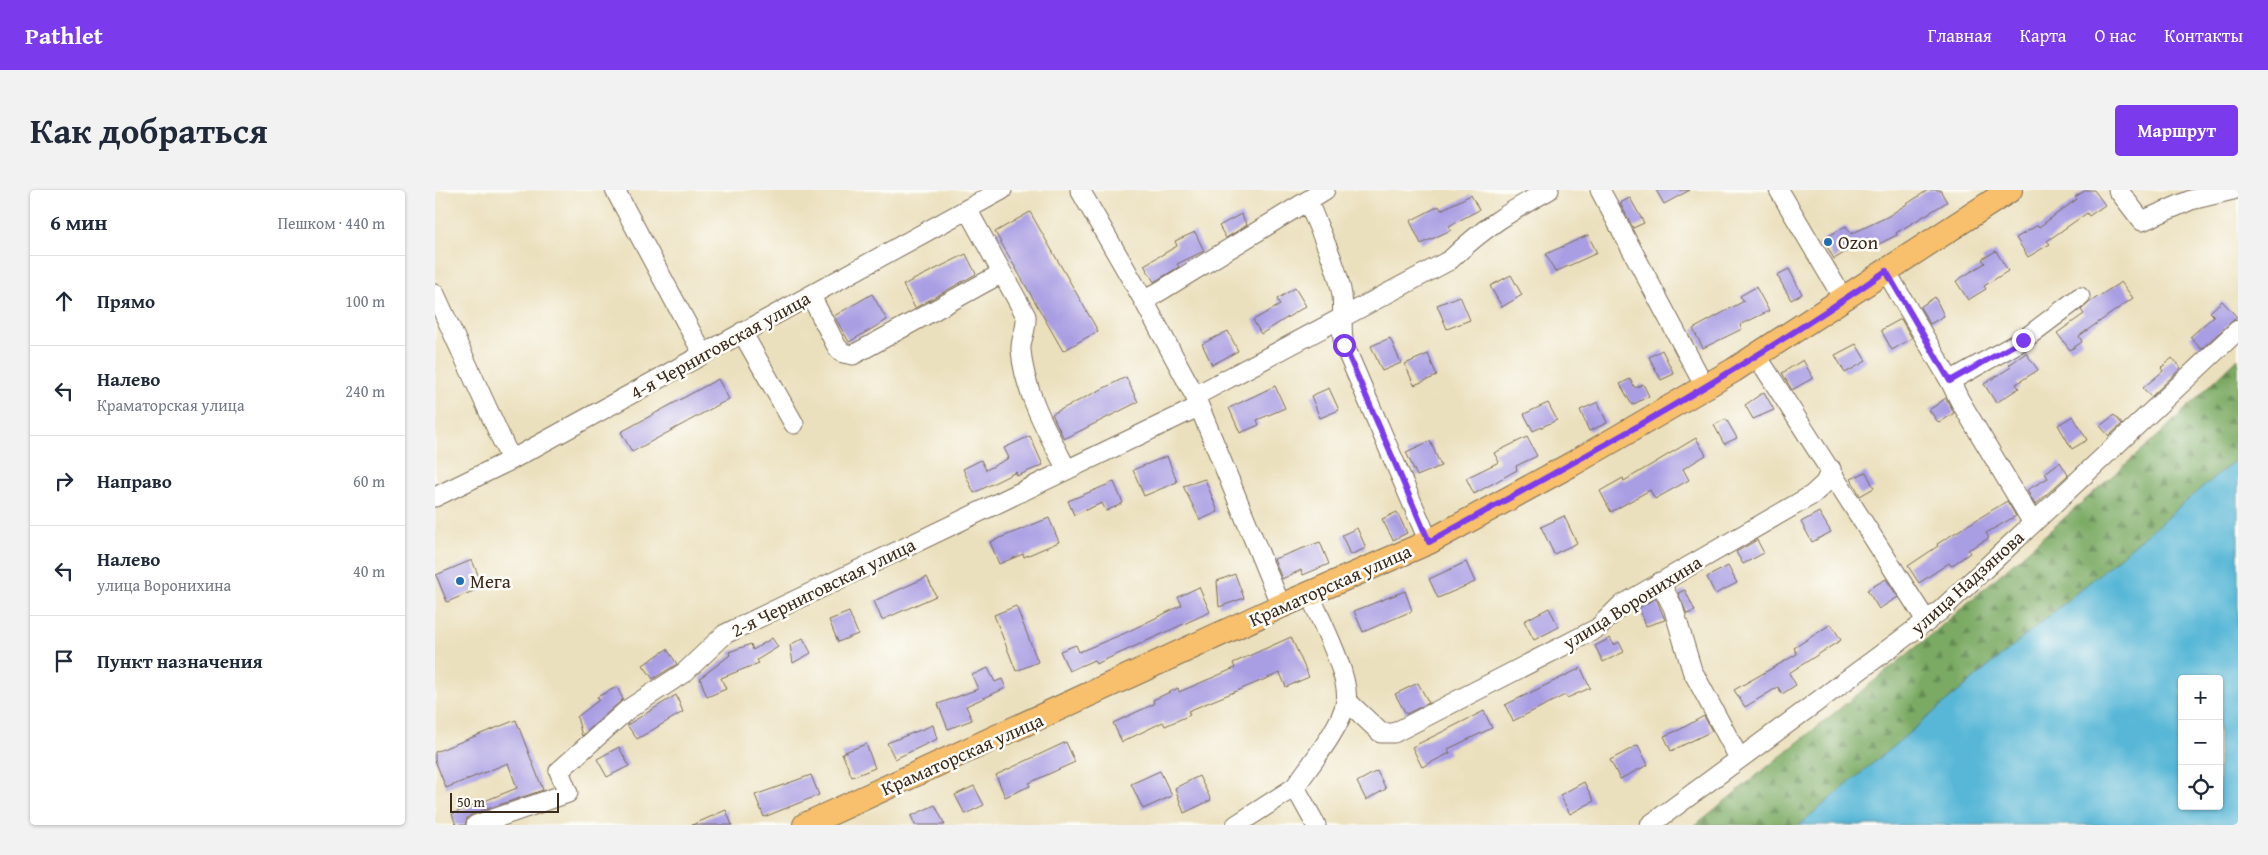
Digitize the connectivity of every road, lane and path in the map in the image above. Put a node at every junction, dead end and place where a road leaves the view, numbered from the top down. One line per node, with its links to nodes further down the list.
1 (615, 190): 23 (street)
2 (1002, 190): 12 (street, 4-я Черниговская улица)
3 (1080, 190): 19 (street)
4 (1325, 190): 11 (street)
5 (1549, 190): 20 (street, 2-я Черниговская улица)
6 (1600, 190): 26 (street)
7 (1779, 190): 18 (street)
8 (2010, 190): 13 (main road, Краматорская улица)
9 (2118, 190): 10 (street)
10 (2233, 190)
11 (1307, 201): 19 (street); 20 (street)
12 (967, 209): 14 (street); 16 (street, 4-я Черниговская улица)
13 (1886, 271): 18 (main road, Краматорская улица); 25 (street)
14 (1002, 272): 16 (street); 31 (street)
15 (435, 294): 29 (street)
16 (811, 296): 22 (street, 4-я Черниговская улица)
17 (2080, 298): 25 (street)
18 (1844, 300): 24 (main road, Краматорская улица)
19 (1144, 301): 27 (street)
20 (1341, 317): 27 (street, 2-я Черниговская улица); 34 (street)
21 (2238, 330): 33 (street, улица Надзянова)
22 (742, 332): 23 (street, 4-я Черниговская улица); 28 (street)
23 (703, 354): 29 (street, 4-я Черниговская улица)
24 (1757, 356): 26 (main road, Краматорская улица); 30 (street)
25 (1950, 381): 33 (street)
26 (1705, 387): 34 (main road, Краматорская улица)
27 (1196, 401): 31 (street, 2-я Черниговская улица); 37 (street)
28 (794, 424)
29 (511, 460): 32 (street, 4-я Черниговская улица)
30 (1831, 469): 35 (street, улица Воронихина); 38 (street)
31 (1067, 470): 42 (street, 2-я Черниговская улица)
32 (435, 497)
33 (2033, 523): 38 (street, улица Надзянова)
34 (1429, 542): 36 (main road, Краматорская улица)
35 (1660, 582): 39 (street, улица Воронихина); 40 (street)
36 (1309, 593): 37 (main road, Краматорская улица); 39 (street)
37 (1281, 606): 43 (main road, Краматорская улица)
38 (1927, 622): 40 (street, улица Надзянова)
39 (1347, 701): 41 (street)
40 (1739, 758): 46 (street, улица Надзянова)
41 (1295, 787): 44 (street); 45 (street)
42 (476, 825)
43 (805, 825)
44 (1235, 825)
45 (1316, 825)
46 (1650, 825)

